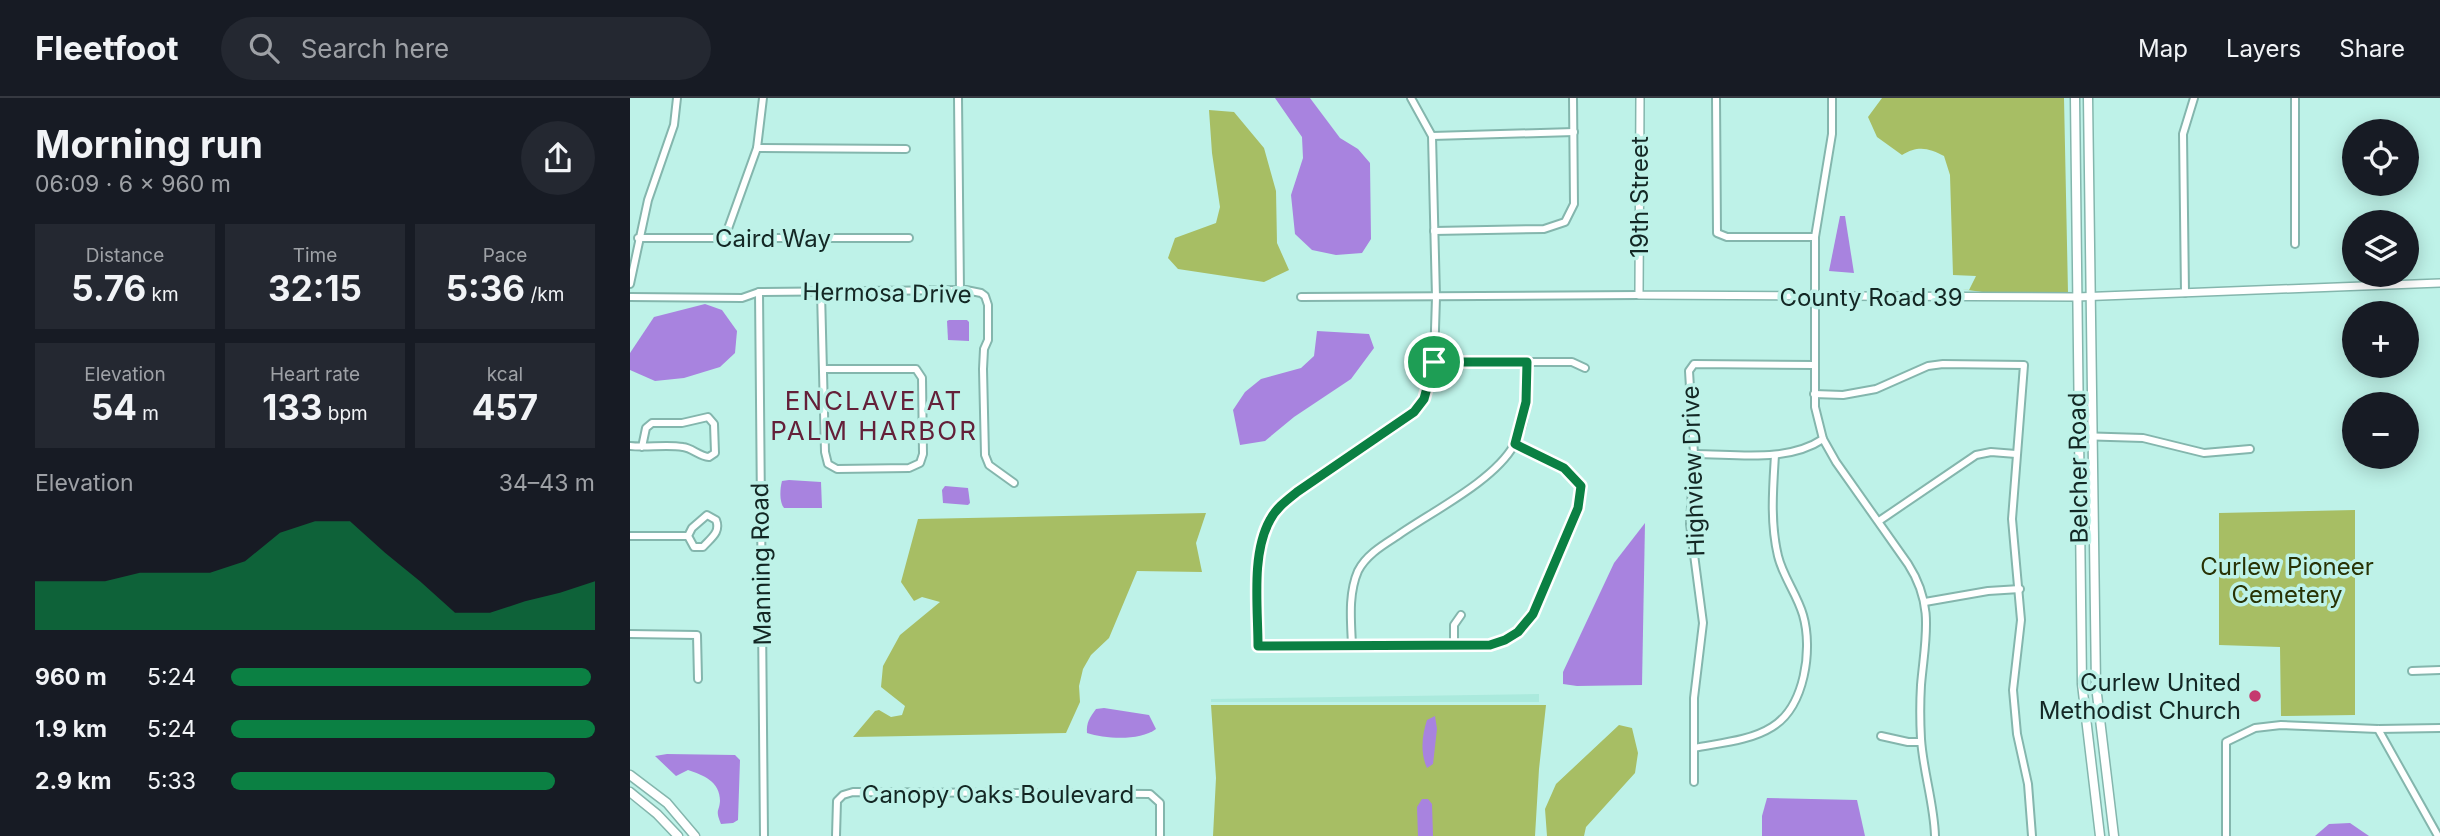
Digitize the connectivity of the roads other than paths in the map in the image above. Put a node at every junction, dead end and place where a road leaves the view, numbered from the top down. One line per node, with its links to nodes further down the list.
1 (677, 98): 20 (street)
2 (763, 98): 15 (street)
3 (958, 98): 25 (street)
4 (1410, 98): 14 (street)
5 (1573, 98): 13 (street)
6 (1640, 98): 29 (street, 19th Street)
7 (1716, 98): 19 (street)
8 (1832, 98): 19 (street)
9 (2075, 98): 34 (main road, Belcher Road)
10 (2088, 98): 35 (main road, Belcher Road)
11 (2194, 98): 28 (street)
12 (2295, 98): 22 (street)
13 (1574, 132): 14 (street); 17 (street)
14 (1432, 136): 17 (street)
15 (757, 148): 16 (street); 18 (street)
16 (906, 149)
17 (1434, 232): 32 (street)
18 (725, 237): 20 (street, Caird Way); 21 (street, Caird Way)
19 (1815, 237): 33 (street)
20 (638, 238): 24 (street)
21 (909, 239)
22 (2295, 244)
23 (2440, 283): 28 (street, County Road 39)
24 (630, 284)
25 (960, 291): 27 (street, Hermosa Drive); 52 (street, Hermosa Drive)
26 (759, 292): 27 (street, Hermosa Drive); 30 (street, Hermosa Drive); 75 (street, Manning Road)
27 (821, 292): 40 (street)
28 (2185, 293): 35 (street, County Road 39)
29 (1639, 295): 32 (street, County Road 39); 33 (street, County Road 39)
30 (630, 296)
31 (1301, 297): 32 (street, County Road 39)
32 (1436, 297): 36 (street)
33 (1814, 297): 34 (street, County Road 39); 38 (street)
34 (2077, 297): 35 (street, County Road 39); 42 (main road, Belcher Road)
35 (2090, 297): 43 (main road, Belcher Road)
36 (1434, 362): 37 (street); 60 (street)
37 (1527, 362): 39 (street); 45 (street)
38 (1814, 365): 41 (street); 49 (street, Highview Drive)
39 (1585, 368)
40 (824, 369): 40 (street)
41 (1814, 394): 44 (street); 50 (street)
42 (2078, 436): 43 (street); 80 (main road, Belcher Road)
43 (2092, 436): 48 (street); 81 (main road, Belcher Road)
44 (1823, 439): 51 (street); 53 (street)
45 (1515, 444): 60 (street); 61 (street)
46 (630, 446): 47 (street)
47 (642, 447): 47 (street)
48 (2250, 449)
49 (1694, 454): 51 (street); 69 (street, Highview Drive)
50 (2016, 454): 53 (street); 56 (street)
51 (1775, 455): 69 (street)
52 (1014, 483)
53 (1879, 521): 57 (street)
54 (630, 536): 55 (street)
55 (688, 536): 55 (street)
56 (2020, 589): 57 (street); 79 (street)
57 (1925, 602): 68 (street)
58 (1461, 615): 61 (street)
59 (630, 634): 64 (street)
60 (1352, 645): 61 (street)
61 (1454, 645)
62 (2440, 670): 63 (street)
63 (2412, 671)
64 (698, 679)
65 (2440, 728): 66 (street)
66 (2378, 729): 82 (street); 83 (street)
67 (1881, 736): 68 (street)
68 (1921, 742): 78 (street)
69 (1694, 748): 71 (street, Highview Drive)
70 (630, 775): 74 (main road)
71 (1694, 782)
72 (630, 792): 73 (main road)
73 (678, 836)
74 (695, 836)
75 (764, 836)
76 (836, 836): 77 (street, Canopy Oaks Boulevard)
77 (1160, 836)
78 (1935, 836)
79 (2032, 836)
80 (2100, 836)
81 (2114, 836)
82 (2226, 836)
83 (2438, 836)

